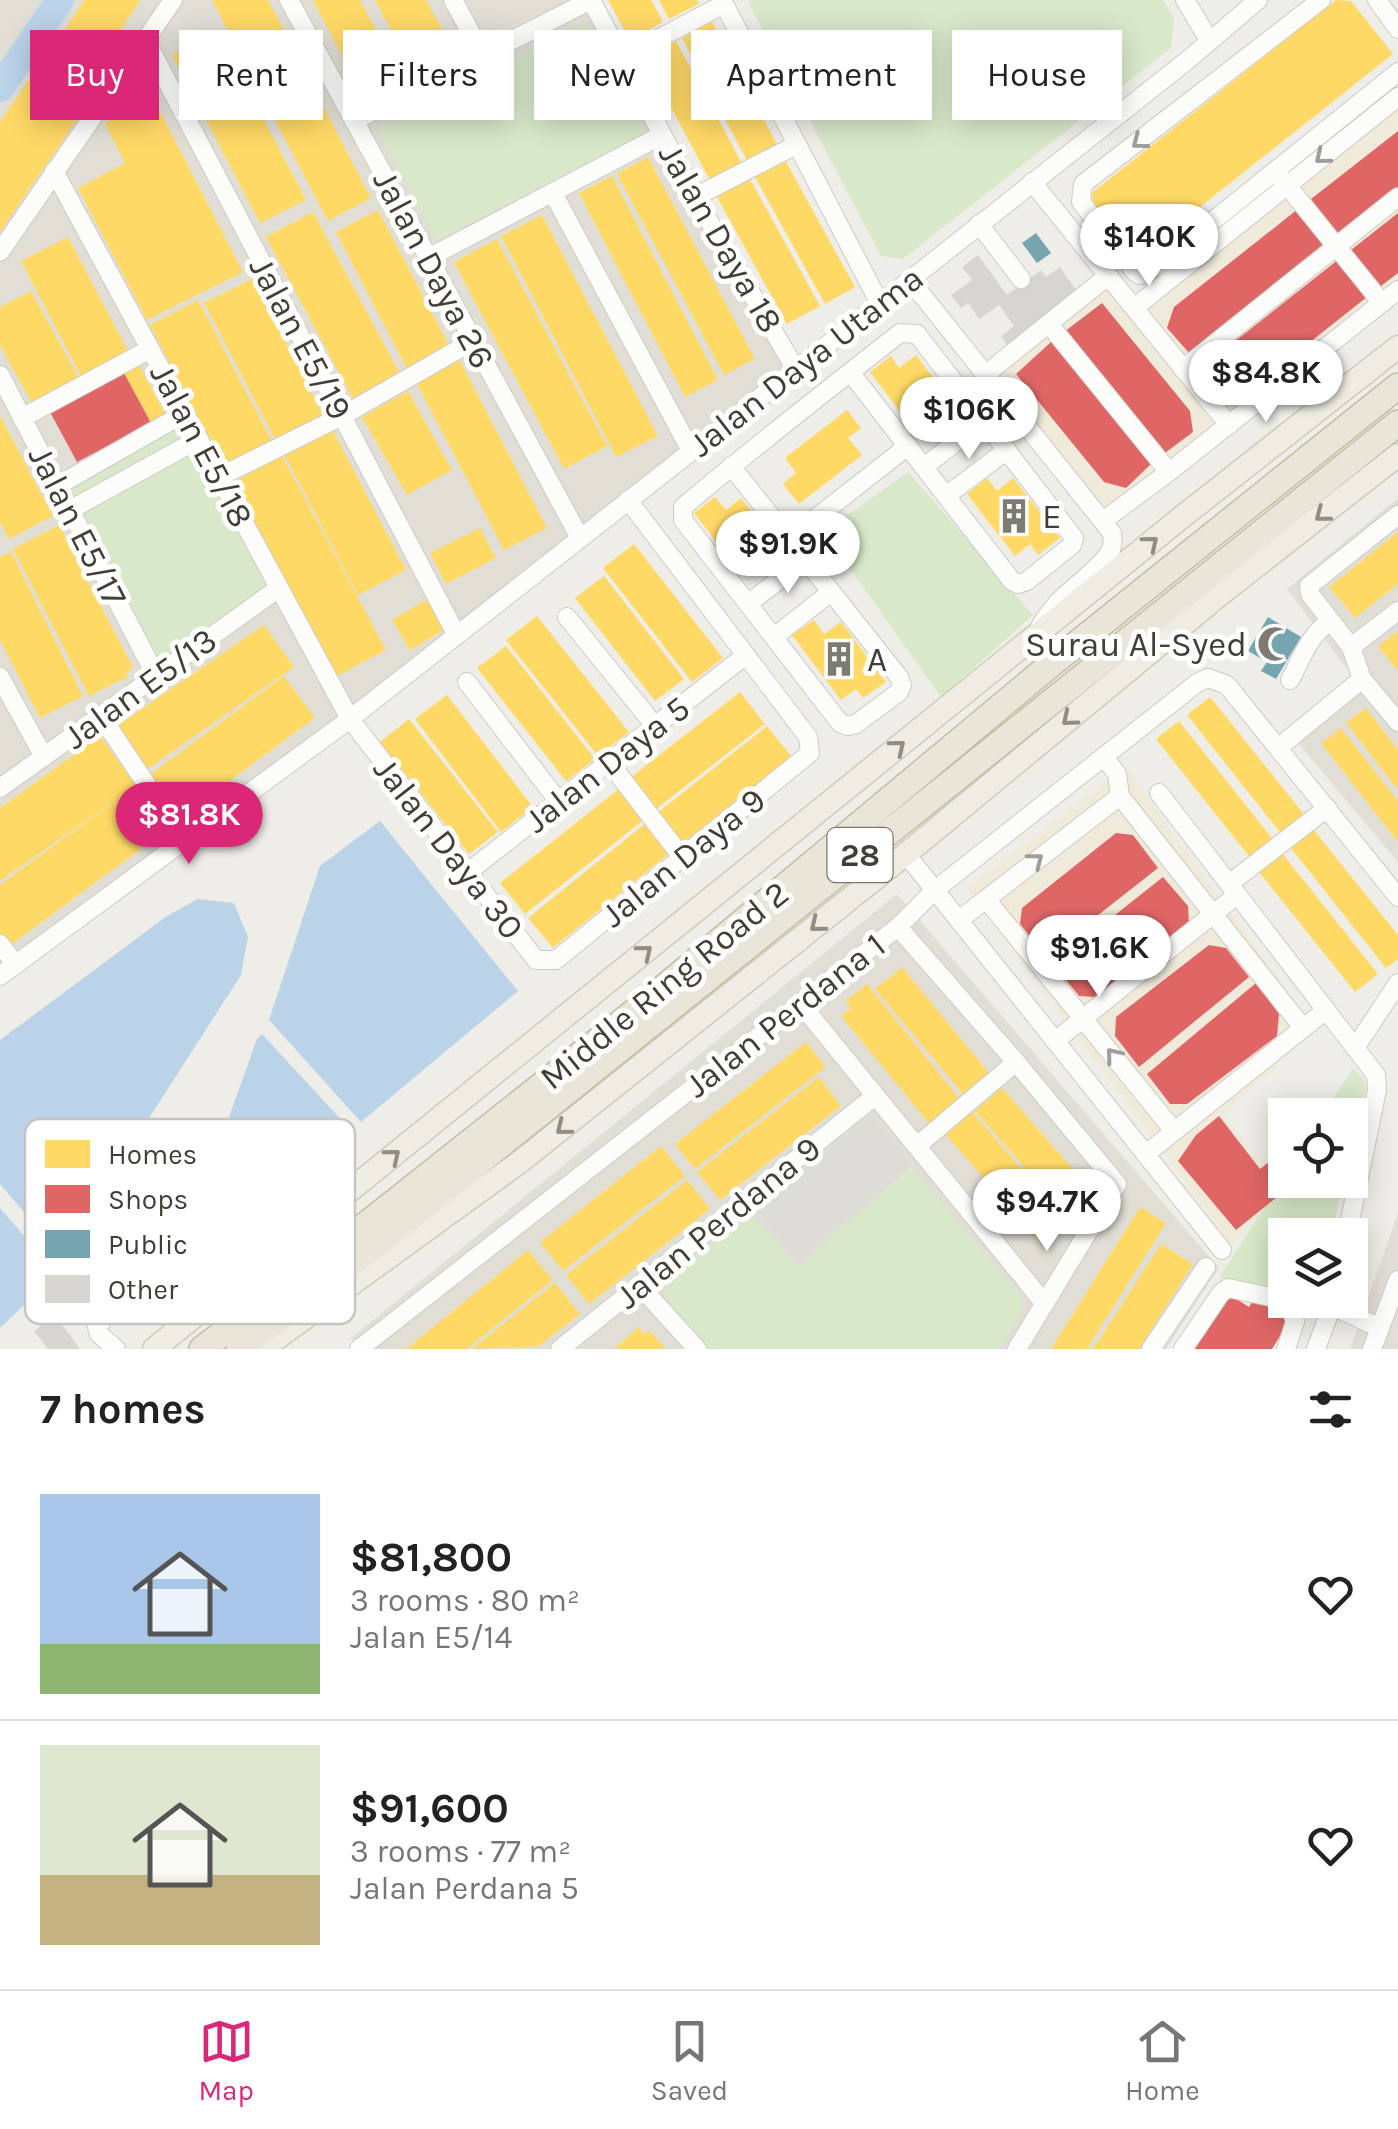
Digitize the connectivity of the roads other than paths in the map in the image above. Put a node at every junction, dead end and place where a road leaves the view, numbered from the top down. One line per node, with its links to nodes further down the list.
1 (173, 0): 11 (street)
2 (289, 0): 24 (street, Jalan Daya 26)
3 (453, 0): 12 (street)
4 (591, 0): 13 (street, Jalan Daya 18); 15 (street)
5 (1258, 0): 16 (street, Jalan Daya Utama)
6 (1321, 0): 20 (street)
7 (1377, 0): 10 (street)
8 (723, 2): 14 (street); 26 (street)
9 (1191, 3): 16 (street)
10 (1398, 29)
11 (153, 30)
12 (469, 30)
13 (607, 30)
14 (671, 31)
15 (514, 39)
16 (1209, 40): 17 (street, Jalan Daya Utama)
17 (1189, 59): 20 (street); 29 (street, Jalan Daya Utama)
18 (159, 66): 56 (street, Jalan E5/19)
19 (1398, 72): 28 (street)
20 (1210, 88): 28 (street, one-way to 28)
21 (1398, 96): 28 (street, one-way to 28)
22 (90, 120): 27 (street)
23 (654, 120): 25 (street, Jalan Daya 18)
24 (354, 121): 36 (street, Jalan Daya 26)
25 (662, 135): 30 (street); 31 (street, Jalan Daya 18)
26 (796, 146): 31 (street); 41 (street)
27 (54, 171): 35 (street); 47 (street, Jalan E5/18)
28 (1281, 178): 34 (street); 43 (street)
29 (1032, 182): 33 (street, Jalan Daya Utama); 37 (street)
30 (553, 193): 36 (street); 65 (street)
31 (695, 196): 49 (street, Jalan Daya 18)
32 (1398, 198): 34 (street)
33 (979, 224): 38 (street, Jalan Daya Utama); 39 (street)
34 (1336, 246): 42 (street); 48 (street)
35 (0, 252)
36 (428, 258): 45 (street, Jalan Daya 26)
37 (1108, 276): 43 (street); 44 (street)
38 (910, 280): 41 (street, Jalan Daya Utama); 51 (street)
39 (1022, 280)
40 (1398, 290): 42 (street)
41 (880, 302): 49 (street, Jalan Daya Utama)
42 (1382, 303): 61 (street)
43 (1134, 308): 48 (street)
44 (1049, 324): 51 (street); 69 (street)
45 (473, 342): 56 (street); 77 (street, Jalan Daya 26)
46 (1398, 347): 87 (main road, one-way to 46)
47 (150, 348): 55 (street, Jalan E5/18); 57 (street)
48 (1183, 369): 61 (street)
49 (796, 370): 54 (street, Jalan Daya Utama)
50 (850, 372): 58 (street); 59 (street); 63 (street)
51 (986, 374): 76 (street)
52 (0, 375): 57 (street, Jalan E5/17)
53 (1398, 386): 126 (highway, Middle Ring Road 2 / 28)
54 (766, 392): 58 (street); 65 (street, Jalan Daya Utama)
55 (185, 413): 62 (street, Jalan E5/18); 71 (street)
56 (342, 416): 70 (street); 86 (street, Jalan E5/19)
57 (22, 418): 71 (street, Jalan E5/17)
58 (788, 420): 67 (street)
59 (984, 420): 64 (street); 68 (street)
60 (1398, 423): 126 (highway, Middle Ring Road 2 / 28)
61 (1228, 425): 69 (street)
62 (199, 439): 70 (street, Jalan E5/18); 74 (street)
63 (908, 446): 68 (street); 78 (street)
64 (1007, 450): 72 (street); 72 (street)
65 (691, 451): 73 (street, Jalan Daya Utama)
66 (1398, 455): 110 (main road, one-way to 110)
67 (731, 466): 78 (street); 82 (street)
68 (924, 467): 72 (street)
69 (1169, 472): 76 (street)
70 (219, 477): 80 (street, Jalan E5/18)
71 (57, 486): 74 (street, Jalan E5/17)
72 (946, 496)
73 (628, 500): 77 (street, Jalan Daya Utama); 90 (street)
74 (70, 510): 91 (street, Jalan E5/17)
75 (1398, 515): 85 (street)
76 (1104, 520): 87 (street)
77 (580, 538): 86 (street, Jalan Daya Utama)
78 (789, 539): 79 (street)
79 (805, 560): 81 (street); 82 (street)
80 (279, 588): 91 (street, Jalan E5/13); 97 (street, Jalan E5/18)
81 (831, 592): 88 (street); 88 (street)
82 (749, 604): 88 (street)
83 (1398, 611): 89 (street)
84 (566, 617): 99 (street)
85 (1331, 621): 89 (street); 94 (street)
86 (456, 634): 97 (street, Jalan Daya Utama)
87 (1035, 636): 136 (main road, one-way to 87)
88 (774, 637)
89 (1351, 647): 93 (street)
90 (746, 655): 99 (street, Jalan Daya 5); 111 (street, Jalan Daya 9)
91 (156, 676): 96 (street, Jalan E5/13)
92 (0, 677): 102 (street)
93 (1362, 679): 98 (street); 100 (street)
94 (1290, 680)
95 (467, 682): 107 (street)
96 (101, 716): 102 (street, Jalan E5/13); 109 (street)
97 (350, 719): 109 (street, Jalan Daya Utama); 112 (street, Jalan Daya 30)
98 (1398, 722)
99 (655, 726): 103 (street, Jalan Daya 5)
100 (1278, 748): 101 (street, Jalan Perdana 1); 108 (street)
101 (1104, 756): 106 (street); 114 (street, Jalan Perdana 1)
102 (44, 757): 104 (street, Jalan E5/13)
103 (609, 762): 107 (street, Jalan Daya 5); 111 (street)
104 (0, 788)
105 (1159, 793): 113 (street)
106 (1120, 796): 116 (street, one-way to 106); 117 (street)
107 (558, 802): 112 (street, Jalan Daya 5)
108 (1327, 808): 113 (street); 115 (street)
109 (184, 840): 122 (street, Jalan Daya Utama)
110 (906, 854): 114 (street); 143 (main road, one-way to 143)
111 (682, 857): 121 (street, Jalan Daya 9)
112 (468, 872): 121 (street, Jalan Daya 30)
113 (1233, 889): 117 (street); 125 (street)
114 (935, 890): 118 (street); 119 (street, Jalan Perdana 1)
115 (1398, 896)
116 (986, 899): 118 (street); 127 (street)
117 (1213, 914): 127 (street); 128 (street)
118 (959, 920): 129 (street)
119 (898, 927): 124 (street, Jalan Perdana 1); 131 (street)
120 (0, 944): 122 (street)
121 (556, 960)
122 (8, 970)
123 (1398, 983): 130 (street)
124 (800, 1003): 132 (street); 156 (street, Jalan Perdana 1)
125 (1326, 1010): 128 (street); 130 (street)
126 (649, 1012): 138 (highway, Middle Ring Road 2 / 28); 140 (highway, Middle Ring Road 2 / 28)
127 (1084, 1018): 129 (street); 133 (street, one-way to 127)
128 (1303, 1028): 133 (street)
129 (1056, 1041): 135 (street)
130 (1355, 1048): 137 (street)
131 (1016, 1062): 134 (street); 145 (street)
132 (876, 1096): 134 (street); 144 (street, Jalan Perdana 9)
133 (1174, 1131): 135 (street)
134 (916, 1146): 145 (street)
135 (1146, 1154): 139 (street)
136 (355, 1189)
137 (1351, 1218)
138 (355, 1233)
139 (1222, 1250)
140 (355, 1261)
141 (1206, 1266): 165 (street)
142 (1398, 1280): 154 (street)
143 (355, 1282)
144 (639, 1285): 163 (street, Jalan Perdana 9); 164 (street)
145 (1045, 1304): 155 (street)
146 (1327, 1318): 168 (street)
147 (1361, 1318): 154 (street)
148 (100, 1324): 157 (street)
149 (184, 1324): 158 (main road)
150 (189, 1324): 159 (main road)
151 (235, 1324): 160 (highway, Middle Ring Road 2 / 28)
152 (272, 1324): 161 (highway, Middle Ring Road 2 / 28)
153 (297, 1324): 162 (main road, one-way to 162)
154 (1380, 1328): 169 (street)
155 (1023, 1347)
156 (364, 1348)
157 (116, 1349)
158 (154, 1349)
159 (172, 1349)
160 (202, 1349)
161 (239, 1349)
162 (262, 1349)
163 (560, 1349)
164 (697, 1349)
165 (1151, 1349)
166 (1183, 1349): 167 (street)
167 (1286, 1349)
168 (1316, 1349)
169 (1372, 1349)

